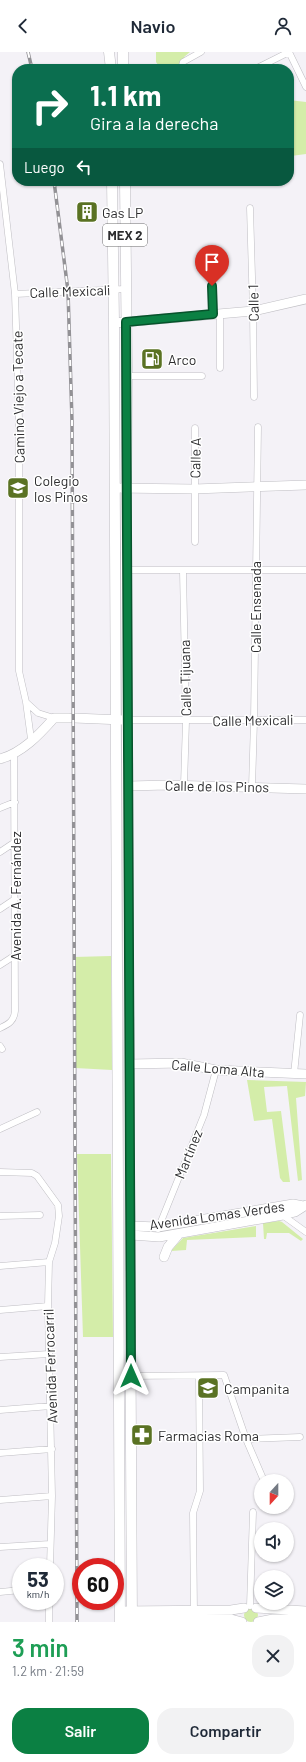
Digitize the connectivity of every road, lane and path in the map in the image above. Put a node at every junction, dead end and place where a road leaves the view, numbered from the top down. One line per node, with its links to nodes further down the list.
1 (109, 52): 6 (main road)
2 (123, 52): 7 (main road)
3 (201, 52): 8 (street)
4 (289, 52): 5 (street); 10 (street)
5 (275, 55): 9 (street)
6 (110, 64)
7 (123, 64)
8 (185, 64)
9 (262, 64)
10 (306, 87)
11 (0, 164): 18 (street, Camino Viejo a Tecate)
12 (112, 186): 17 (main road, MEX 2)
13 (124, 186): 16 (main road, MEX 2)
14 (250, 208): 20 (street, Calle 1)
15 (211, 272): 21 (street)
16 (125, 289): 17 (street, Calle Mexicali); 22 (main road, MEX 2)
17 (114, 290): 18 (street, Calle Mexicali); 23 (main road, MEX 2)
18 (16, 294): 40 (street, Camino Viejo a Tecate)
19 (306, 299): 20 (street)
20 (254, 310): 21 (street); 27 (street, Calle 1)
21 (217, 314): 22 (street); 24 (street)
22 (126, 322): 23 (street); 25 (main road, MEX 2)
23 (114, 323): 32 (main road, MEX 2)
24 (220, 368)
25 (127, 376): 26 (street); 33 (main road, MEX 2)
26 (202, 376)
27 (254, 397)
28 (258, 427): 31 (street, Calle Ensenada)
29 (195, 428): 34 (street, Calle A)
30 (306, 485): 31 (street)
31 (257, 486): 34 (street); 37 (street, Calle Ensenada)
32 (115, 488): 33 (street); 42 (main road, MEX 2)
33 (127, 488): 34 (street); 36 (main road, MEX 2)
34 (194, 489): 35 (street, Calle A)
35 (195, 542)
36 (126, 570): 39 (street); 43 (main road, MEX 2)
37 (255, 570): 38 (street); 39 (street); 46 (street, Calle Ensenada)
38 (306, 570)
39 (183, 571): 45 (street, Calle Tijuana)
40 (26, 702): 41 (street); 47 (street, Camino Viejo a Tecate)
41 (54, 718): 42 (street); 47 (street)
42 (116, 720): 43 (street); 62 (main road, MEX 2)
43 (128, 720): 45 (street, Calle Mexicali); 51 (main road, MEX 2)
44 (306, 720): 46 (street, Calle Mexicali)
45 (186, 721): 46 (street, Calle Mexicali); 50 (street, Calle Tijuana)
46 (254, 721): 52 (street, Calle Ensenada)
47 (31, 739): 48 (street)
48 (14, 755): 49 (street); 54 (street, Avenida A. Fernández)
49 (0, 759)
50 (184, 785): 51 (street, Calle de los Pinos); 52 (street, Calle de los Pinos)
51 (129, 786): 63 (main road, MEX 2)
52 (252, 787): 53 (street, Calle de los Pinos)
53 (306, 789)
54 (15, 802): 55 (street); 56 (street, Avenida A. Fernández)
55 (0, 808)
56 (15, 842): 57 (street); 58 (street, Avenida A. Fernández)
57 (0, 852)
58 (15, 899): 59 (street); 60 (street, Avenida A. Fernández)
59 (0, 909)
60 (14, 956): 61 (street); 65 (street, Avenida A. Fernández)
61 (0, 965)
62 (117, 966): 63 (main road); 110 (main road, MEX 2)
63 (129, 966): 66 (main road, MEX 2)
64 (300, 1015): 68 (street)
65 (0, 1028)
66 (130, 1064): 67 (street, Calle Loma Alta); 79 (main road, MEX 2)
67 (216, 1070): 68 (street, Calle Loma Alta); 78 (street, Martínez)
68 (294, 1074): 69 (street, Calle Loma Alta)
69 (306, 1074)
70 (37, 1112): 71 (street)
71 (0, 1129)
72 (0, 1172): 84 (street, Avenida Ferrocarril)
73 (304, 1206): 74 (street, Avenida Lomas Verdes); 76 (street, Avenida Lomas Verdes)
74 (274, 1208): 76 (street); 78 (street, Avenida Lomas Verdes)
75 (40, 1215): 77 (street)
76 (283, 1215): 80 (street); 81 (street, Avenida Lomas Verdes)
77 (0, 1216)
78 (158, 1227): 79 (street, Avenida Lomas Verdes); 82 (street, Martínez)
79 (131, 1230): 82 (street, Avenida Lomas Verdes); 90 (main road, MEX 2)
80 (306, 1232)
81 (180, 1234): 82 (street, Avenida Lomas Verdes); 83 (street)
82 (159, 1237)
83 (164, 1257)
84 (49, 1262): 85 (street); 86 (street, Avenida Ferrocarril)
85 (0, 1266)
86 (48, 1306): 87 (street); 88 (street, Avenida Ferrocarril)
87 (0, 1310)
88 (49, 1354): 89 (street); 92 (street, Avenida Ferrocarril)
89 (0, 1357)
90 (131, 1376): 91 (street); 111 (main road, MEX 2)
91 (199, 1376): 95 (street); 112 (street)
92 (51, 1406): 93 (street); 96 (street, Avenida Ferrocarril)
93 (0, 1410)
94 (300, 1437): 95 (street)
95 (246, 1439): 98 (street)
96 (52, 1449): 97 (street); 99 (street, Avenida Ferrocarril)
97 (0, 1453)
98 (261, 1474)
99 (52, 1496): 100 (street); 102 (street, Avenida Ferrocarril)
100 (0, 1500)
101 (252, 1512): 107 (street)
102 (50, 1544): 103 (street); 104 (street, Avenida Ferrocarril)
103 (0, 1547)
104 (50, 1558)
105 (12, 1591): 106 (street)
106 (0, 1592)
107 (250, 1607): 109 (street); 112 (street); 115 (street); 116 (street)
108 (49, 1610): 114 (street)
109 (306, 1611)
110 (120, 1617): 111 (street)
111 (132, 1617): 112 (street)
112 (194, 1618): 115 (street)
113 (306, 1619): 116 (street)
114 (49, 1622)
115 (242, 1622)
116 (258, 1622)

